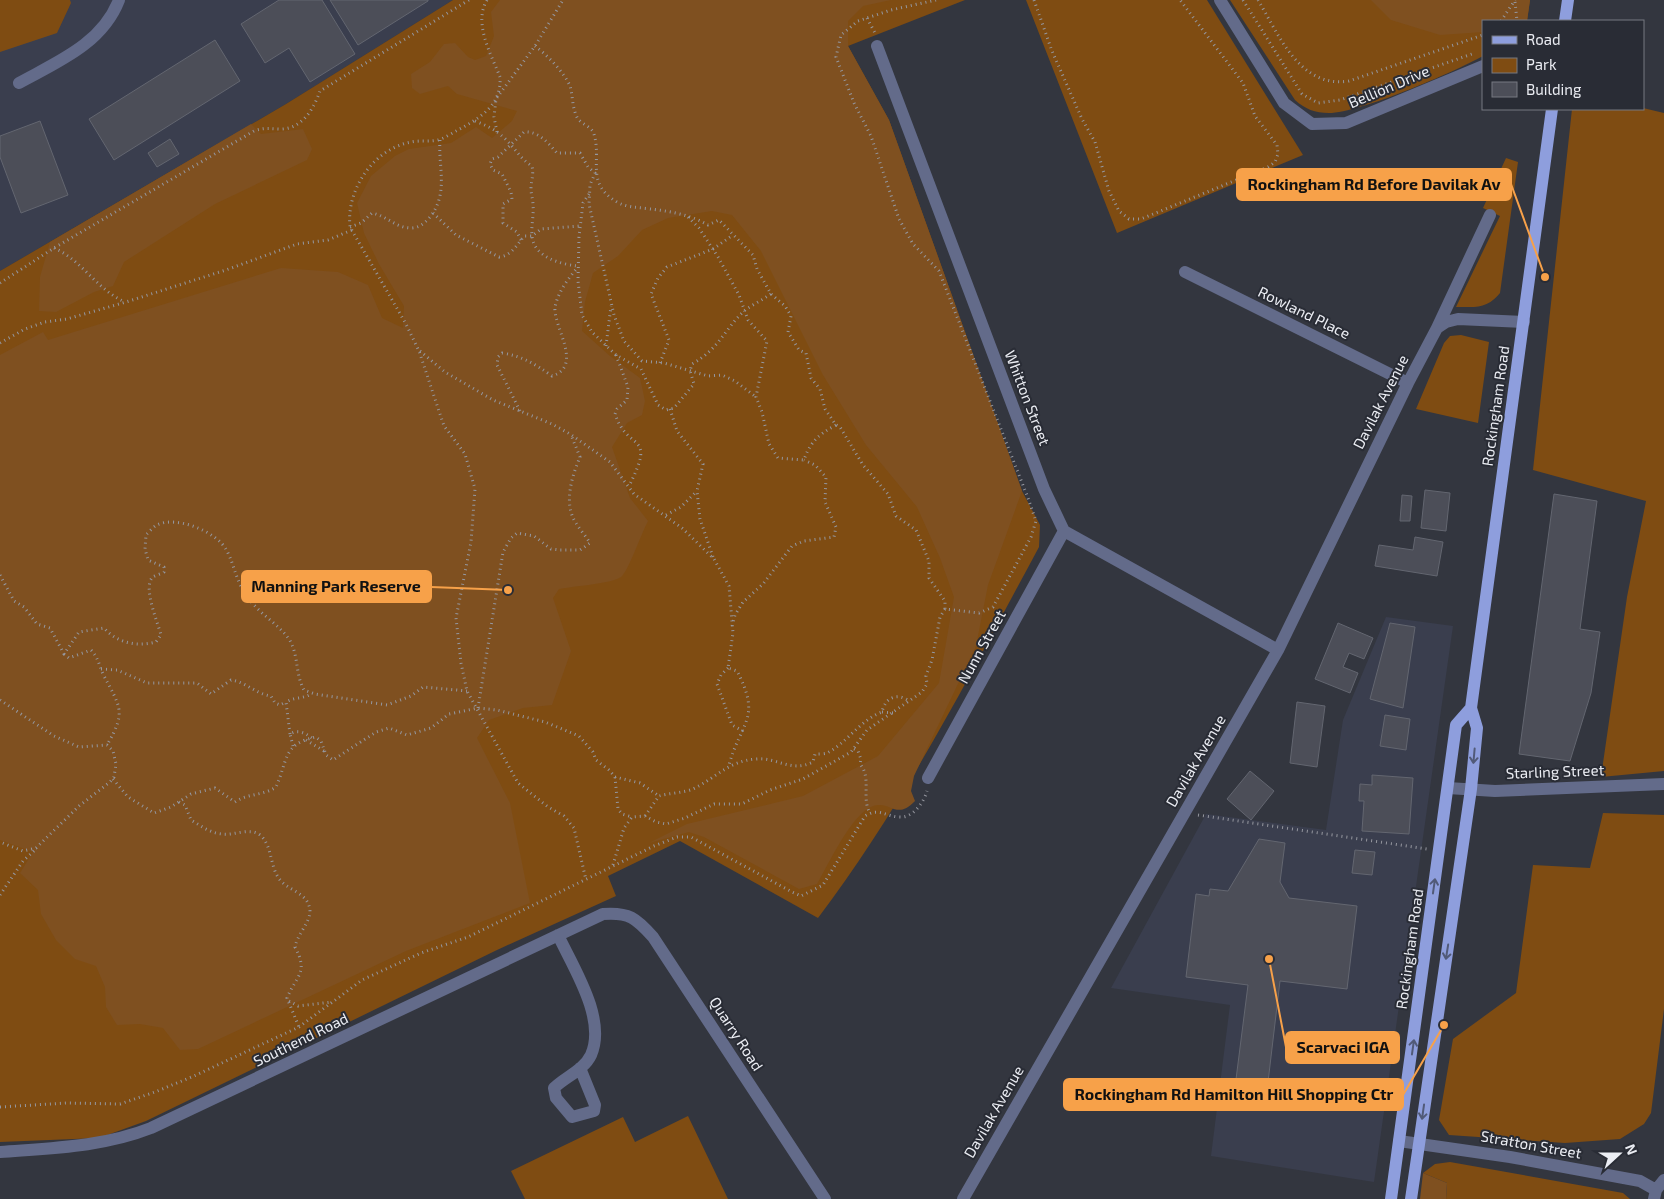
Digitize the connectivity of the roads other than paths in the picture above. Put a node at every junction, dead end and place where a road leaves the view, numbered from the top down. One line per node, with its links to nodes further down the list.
1 (119, 0): 7 (street)
2 (1220, 0): 6 (street, Bellion Drive)
3 (1568, 0): 4 (main road)
4 (1565, 20)
5 (877, 46): 14 (street, Whitton Street)
6 (1482, 66)
7 (19, 83)
8 (1552, 110): 11 (main road, Rockingham Road)
9 (1490, 215): 12 (street, Davilak Avenue)
10 (1185, 272): 13 (street, Rowland Place)
11 (1524, 322): 12 (street); 16 (main road, Rockingham Road)
12 (1437, 328): 13 (street, Davilak Avenue)
13 (1408, 383): 15 (street, Davilak Avenue)
14 (1064, 531): 15 (street); 17 (street, Nunn Street)
15 (1278, 650): 29 (street, Davilak Avenue)
16 (1471, 708): 19 (main road, Rockingham Road); 20 (main road, Rockingham Road, one-way to 20)
17 (928, 778)
18 (1664, 784): 20 (street, Starling Street)
19 (1448, 788): 20 (street, Starling Street); 24 (main road, Rockingham Road, one-way to 19)
20 (1471, 789): 25 (main road, Rockingham Road, one-way to 25)
21 (603, 914): 22 (street, Southend Road); 28 (street, Quarry Road)
22 (558, 935): 23 (street); 26 (street, Southend Road)
23 (580, 1068)
24 (1399, 1141): 25 (street, Stratton Street); 30 (main road, Rockingham Road)
25 (1419, 1144): 27 (street, Stratton Street); 31 (main road, Rockingham Road)
26 (0, 1152)
27 (1658, 1190)
28 (825, 1199)
29 (963, 1199)
30 (1391, 1199)
31 (1411, 1199)

